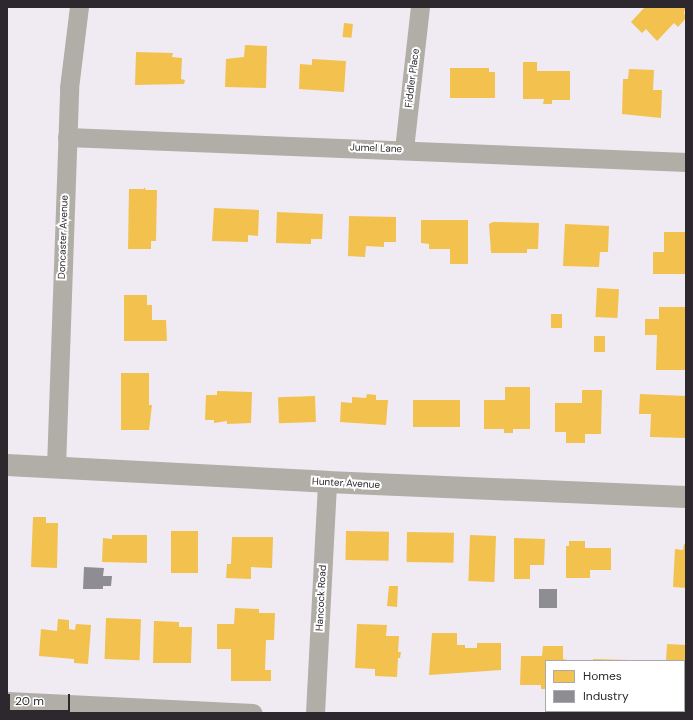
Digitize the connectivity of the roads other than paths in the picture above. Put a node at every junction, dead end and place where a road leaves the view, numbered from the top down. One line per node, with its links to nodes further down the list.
1 (79, 7): 3 (street, Doncaster Avenue)
2 (420, 7): 4 (street, Fiddler Place)
3 (67, 137): 4 (street, Jumel Lane); 7 (street, Doncaster Avenue)
4 (404, 149): 5 (street, Jumel Lane)
5 (686, 162)
6 (7, 465): 7 (street, Hunter Avenue)
7 (56, 467): 8 (street, Hunter Avenue)
8 (327, 482): 9 (street, Hunter Avenue); 12 (street, Hancock Road)
9 (686, 497)
10 (7, 701): 11 (street)
11 (253, 713)
12 (315, 713)

